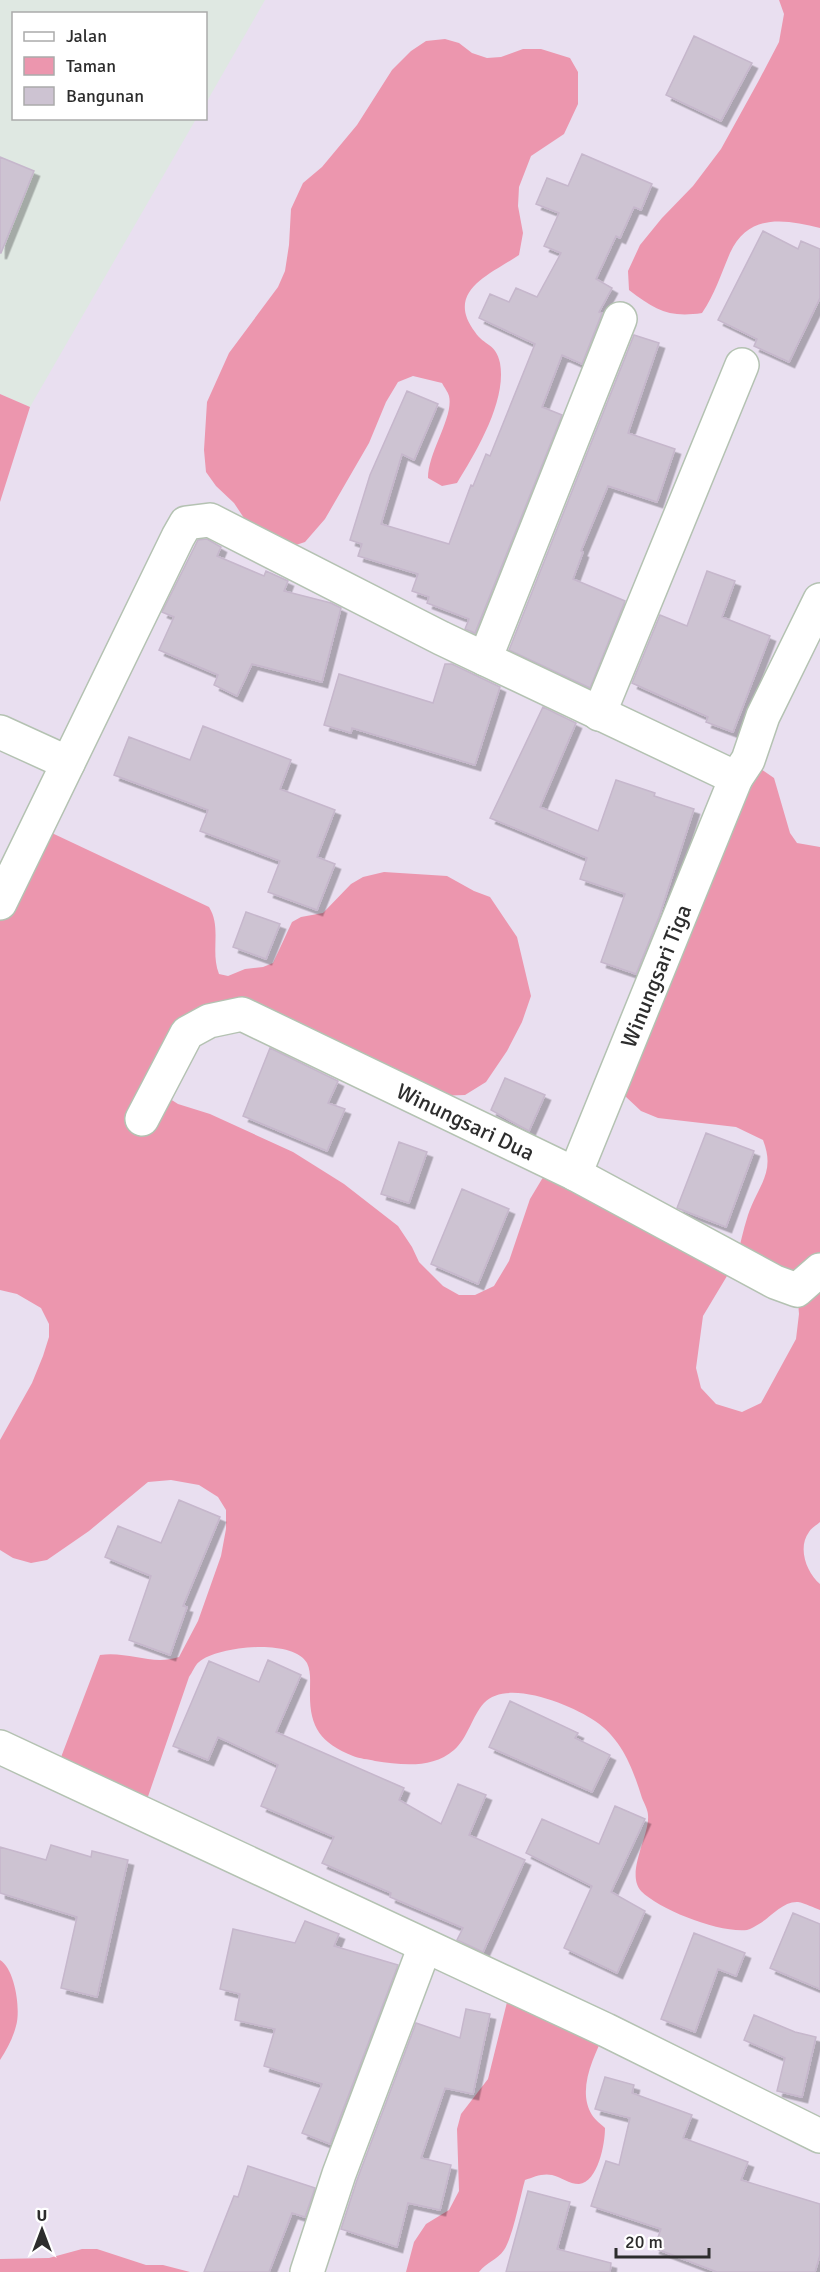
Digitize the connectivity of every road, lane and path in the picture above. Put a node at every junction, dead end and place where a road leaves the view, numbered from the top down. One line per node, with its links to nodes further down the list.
1 (620, 319): 4 (street)
2 (742, 365): 5 (street)
3 (820, 600): 8 (street, Winungsari Tiga)
4 (485, 659): 5 (street); 7 (street)
5 (599, 714): 8 (street)
6 (0, 732): 7 (street)
7 (68, 763): 9 (street)
8 (736, 778): 11 (street, Winungsari Tiga)
9 (0, 903)
10 (142, 1119): 11 (street, Winungsari Dua)
11 (575, 1174): 12 (street, Winungsari Dua)
12 (820, 1270)
13 (0, 1747): 14 (street)
14 (425, 1946): 15 (street); 16 (street)
15 (820, 2136)
16 (306, 2272)

